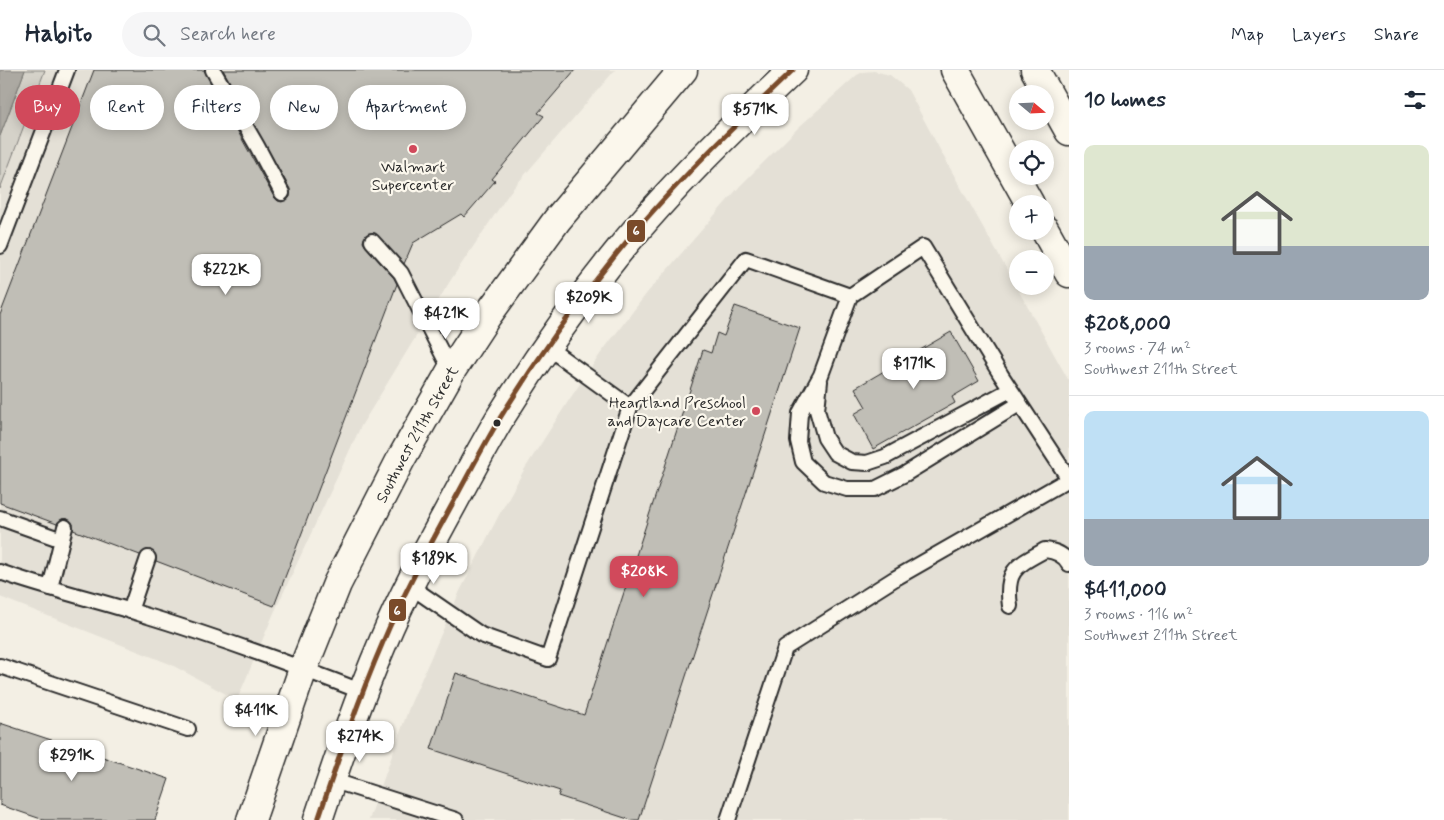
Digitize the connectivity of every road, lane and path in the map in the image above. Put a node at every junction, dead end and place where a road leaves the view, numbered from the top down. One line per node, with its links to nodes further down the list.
1 (67, 70): 12 (lane)
2 (213, 70): 8 (lane)
3 (683, 70): 16 (main road, Southwest 211th Street)
4 (793, 70): 15 (main road)
5 (955, 70): 9 (main road)
6 (1035, 70): 7 (main road)
7 (1069, 131)
8 (282, 193)
9 (1025, 195)
10 (1051, 240): 13 (main road)
11 (372, 241): 16 (lane)
12 (0, 246)
13 (1069, 273)
14 (850, 296): 17 (lane); 18 (lane); 20 (lane)
15 (547, 347): 20 (lane); 26 (main road)
16 (451, 370): 31 (main road, Southwest 211th Street)
17 (821, 376): 18 (lane); 19 (lane)
18 (1010, 390): 19 (lane)
19 (1020, 404): 21 (lane)
20 (630, 407): 26 (lane)
21 (1069, 479): 39 (lane)
22 (0, 518): 27 (lane)
23 (148, 558): 29 (lane)
24 (1069, 564): 28 (lane)
25 (0, 572): 27 (lane)
26 (410, 586): 32 (main road)
27 (50, 588): 29 (lane)
28 (1010, 606)
29 (130, 611): 31 (lane)
30 (0, 666): 33 (lane)
31 (302, 668): 32 (lane); 36 (main road, Southwest 211th Street)
32 (363, 692): 34 (main road)
33 (188, 729)
34 (331, 780): 35 (lane); 37 (main road)
35 (426, 815): 38 (lane)
36 (251, 820)
37 (318, 820)
38 (456, 820)
39 (728, 820)

